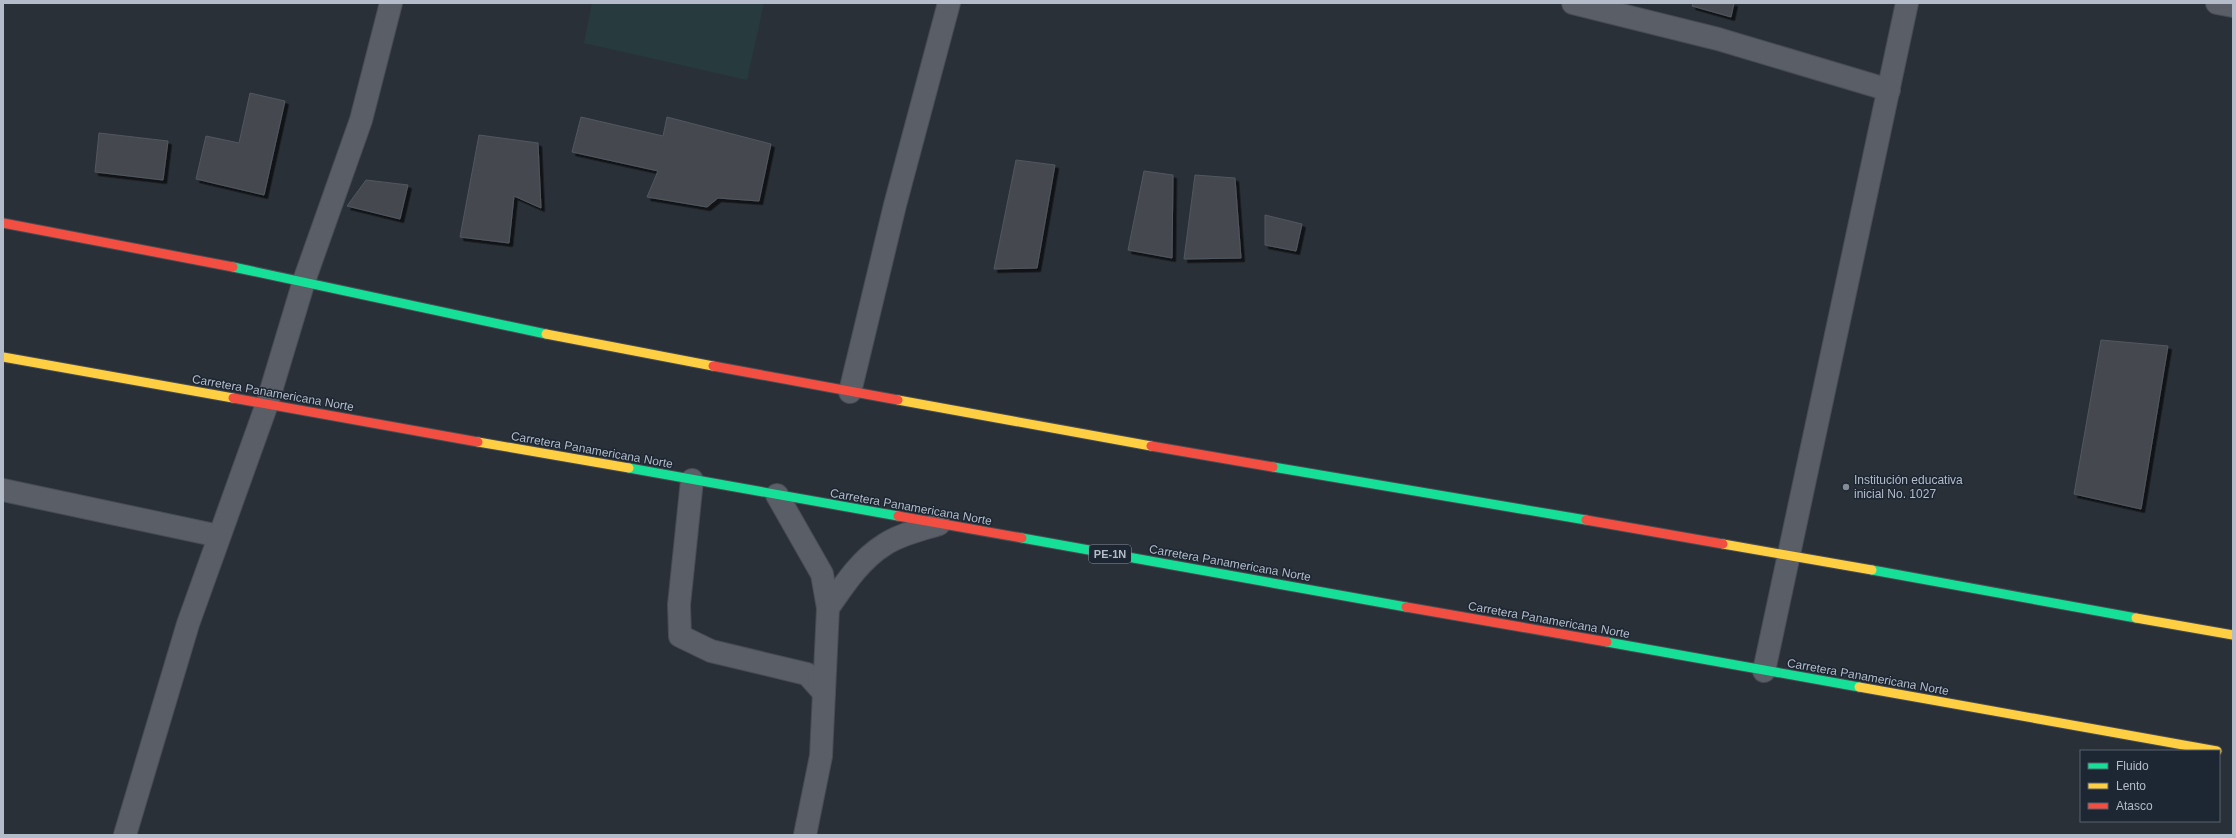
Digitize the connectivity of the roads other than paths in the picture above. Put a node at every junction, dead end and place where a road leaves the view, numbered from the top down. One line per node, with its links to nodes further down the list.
1 (391, 3): 9 (street)
2 (949, 3): 11 (street)
3 (1573, 3): 7 (street)
4 (1907, 3): 7 (street)
5 (2217, 3): 6 (street)
6 (2233, 6)
7 (1889, 90): 18 (street)
8 (3, 223): 9 (main road)
9 (304, 281): 11 (main road); 12 (street)
10 (3, 357): 12 (main road, Carretera Panamericana Norte / PE-1N)
11 (850, 392): 18 (main road)
12 (267, 404): 13 (main road, Carretera Panamericana Norte / PE-1N); 17 (street)
13 (692, 480): 15 (main road, Carretera Panamericana Norte / PE-1N); 22 (street)
14 (3, 490): 17 (street)
15 (777, 495): 16 (main road, Carretera Panamericana Norte / PE-1N); 19 (street)
16 (939, 524): 19 (street); 21 (main road, Carretera Panamericana Norte / PE-1N)
17 (219, 536): 24 (street)
18 (1789, 554): 20 (main road); 21 (street)
19 (828, 608): 22 (street)
20 (2233, 635)
21 (1764, 671): 23 (main road, Carretera Panamericana Norte / PE-1N)
22 (824, 693): 25 (street)
23 (2210, 750)
24 (125, 835)
25 (805, 835)

